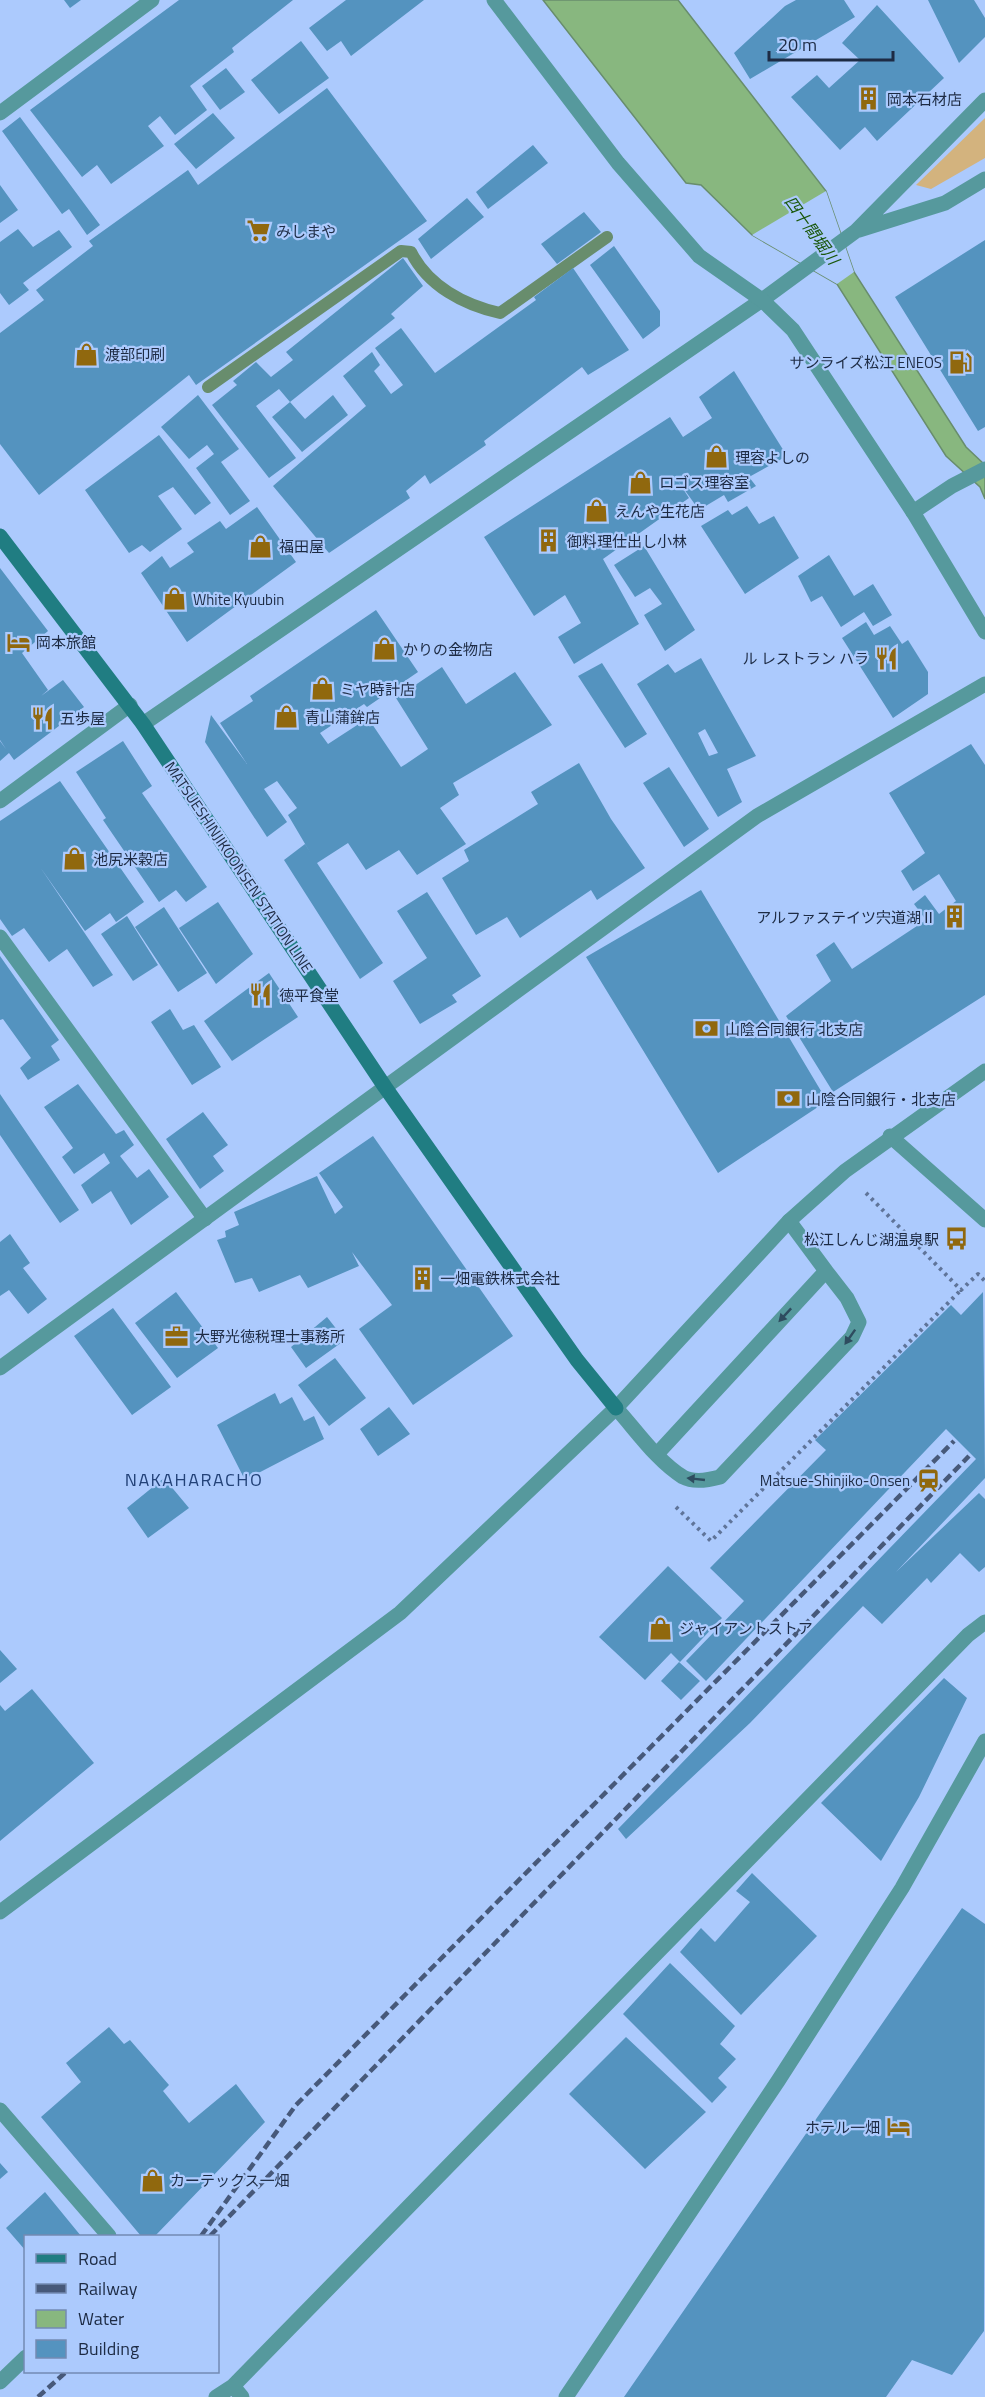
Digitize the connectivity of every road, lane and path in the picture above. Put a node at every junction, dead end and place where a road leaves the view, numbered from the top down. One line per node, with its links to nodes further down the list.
1 (152, 0): 4 (street)
2 (494, 0): 7 (street)
3 (985, 100): 6 (street)
4 (0, 113)
5 (985, 179): 6 (street)
6 (856, 231): 7 (street)
7 (762, 300): 9 (street); 14 (street)
8 (985, 469): 9 (street)
9 (913, 512): 11 (street)
10 (0, 536): 13 (main road, MATSUESHINJIKOONSEN STATION LINE)
11 (985, 632)
12 (985, 684): 18 (street)
13 (130, 705): 14 (main road, MATSUESHINJIKOONSEN STATION LINE); 15 (street)
14 (143, 724): 18 (main road, MATSUESHINJIKOONSEN STATION LINE)
15 (0, 801)
16 (0, 937): 21 (street)
17 (985, 1071): 19 (street)
18 (385, 1087): 21 (street); 27 (main road, MATSUESHINJIKOONSEN STATION LINE)
19 (890, 1136): 20 (street); 22 (street)
20 (844, 1171): 23 (street); 25 (path)
21 (205, 1219): 26 (street)
22 (985, 1220)
23 (789, 1221): 24 (street); 27 (street)
24 (826, 1271): 28 (street, one-way to 28); 28 (street, one-way to 28)
25 (985, 1281)
26 (0, 1368)
27 (616, 1408): 28 (street); 31 (street)
28 (657, 1454)
29 (985, 1622): 36 (street)
30 (985, 1741): 38 (street)
31 (0, 1912)
32 (0, 2110): 33 (street)
33 (108, 2235)
34 (24, 2359): 35 (street)
35 (0, 2382)
36 (237, 2391): 37 (street)
37 (216, 2397)
38 (566, 2397)

